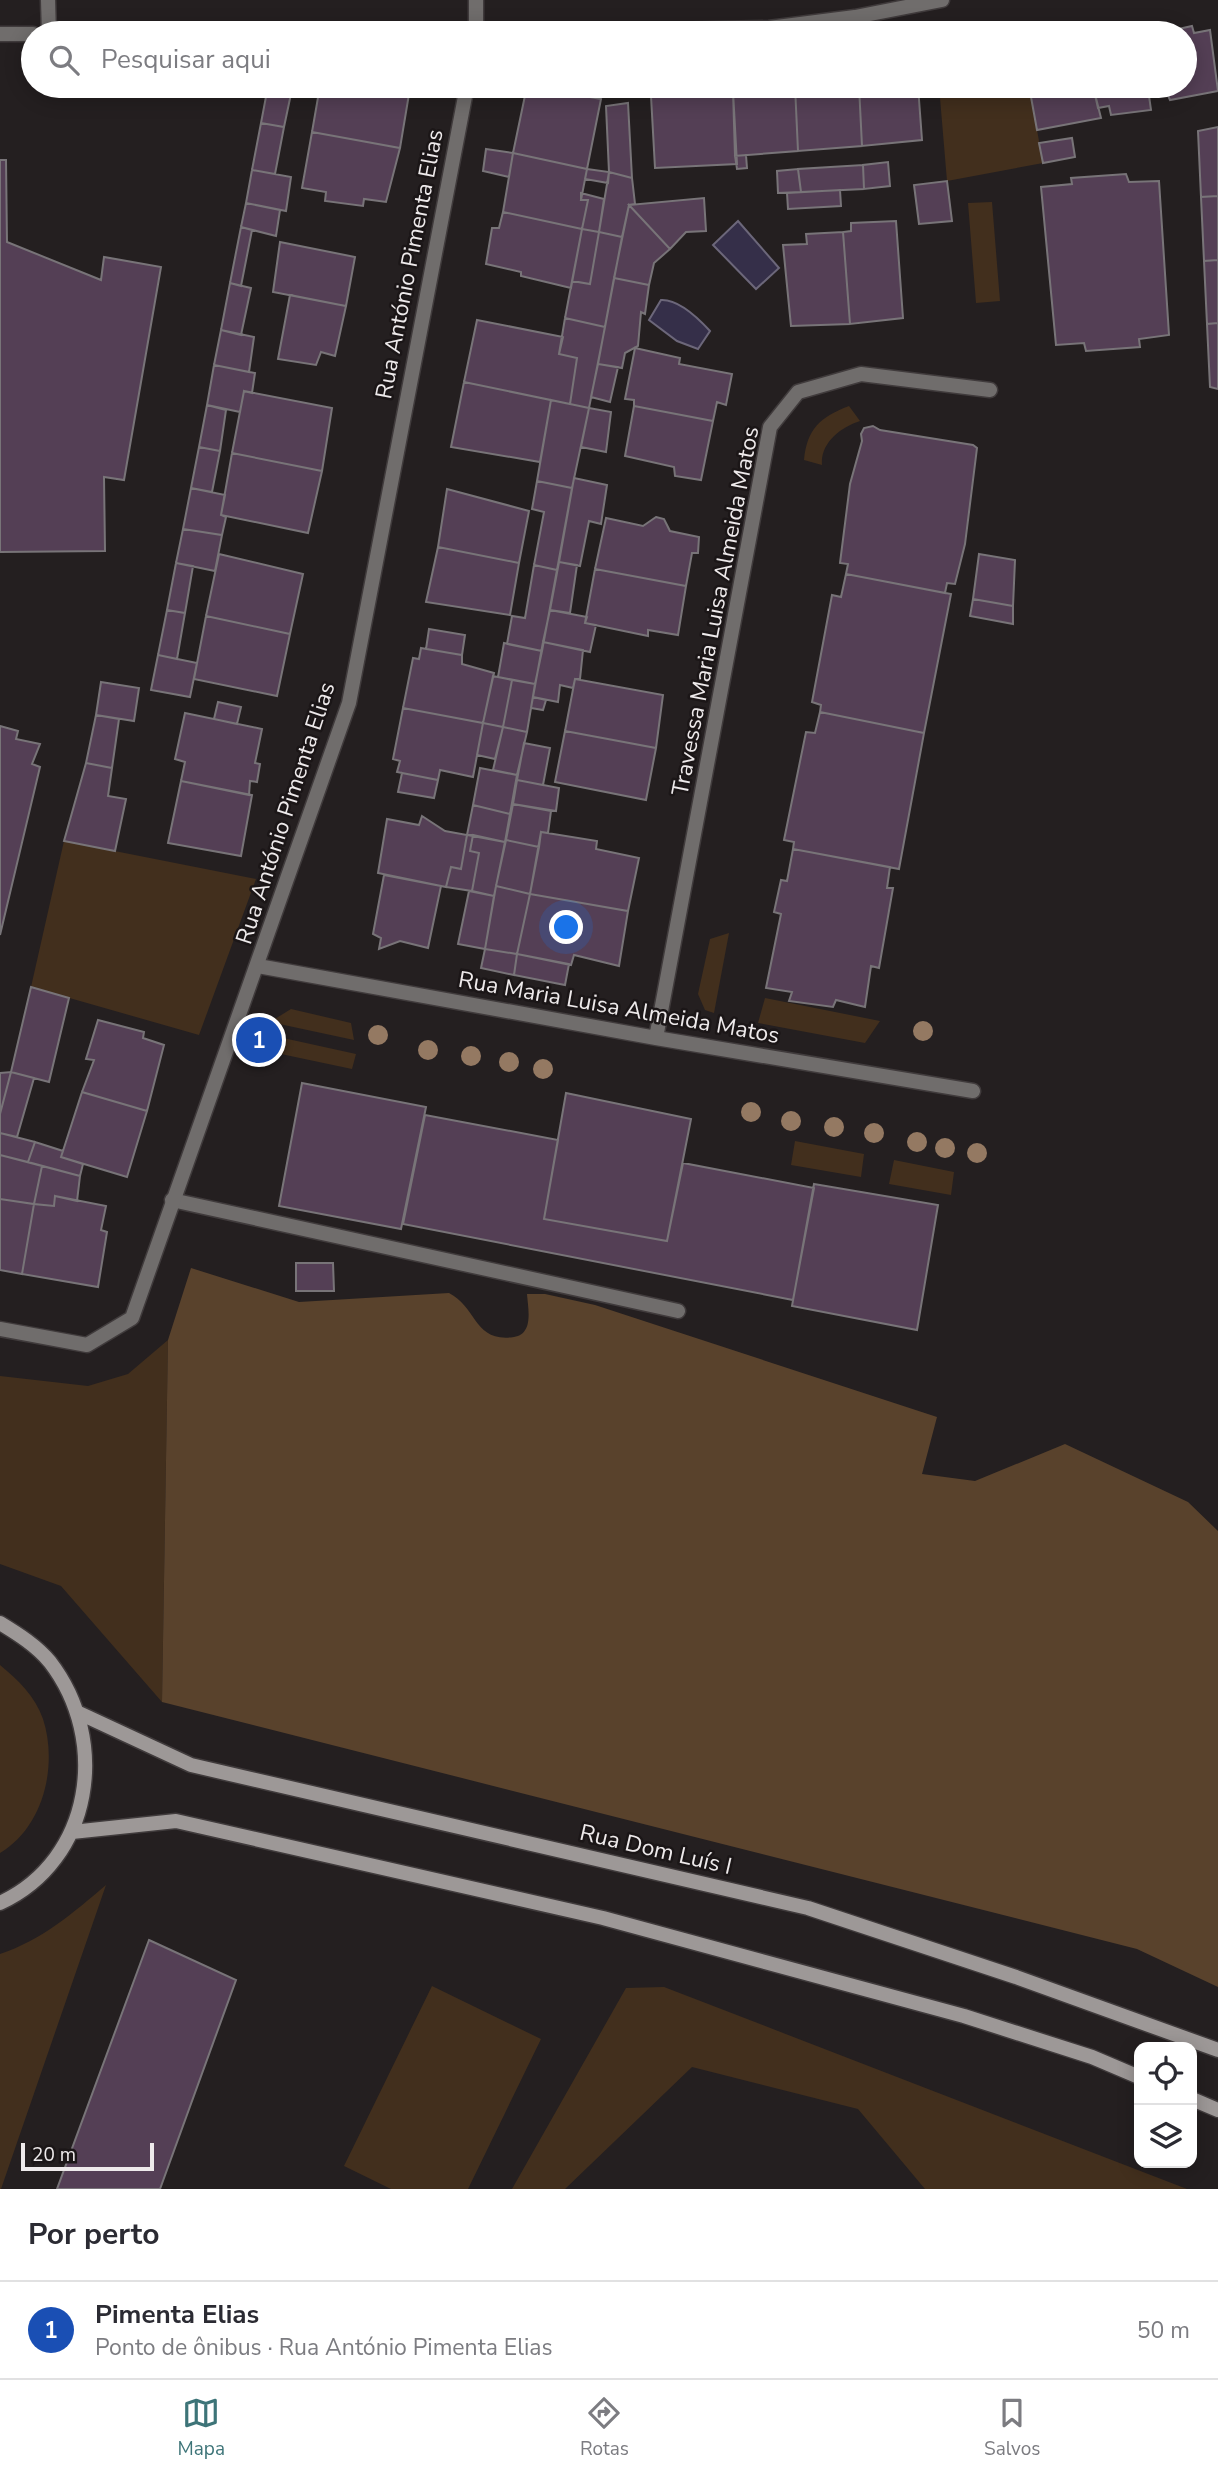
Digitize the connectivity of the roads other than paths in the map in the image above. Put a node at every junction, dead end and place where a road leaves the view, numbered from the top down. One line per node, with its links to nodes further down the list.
1 (48, 0): 4 (street)
2 (477, 0): 5 (street)
3 (942, 0): 6 (street)
4 (49, 21)
5 (477, 21)
6 (829, 21)
7 (0, 34): 8 (street)
8 (21, 34)
9 (465, 98): 11 (street, Rua António Pimenta Elias)
10 (990, 390): 12 (street, Travessa Maria Luisa Almeida Matos)
11 (258, 967): 12 (street, Rua Maria Luisa Almeida Matos); 14 (street, Rua António Pimenta Elias)
12 (656, 1038): 13 (street, Rua Maria Luisa Almeida Matos)
13 (973, 1091)
14 (172, 1200): 15 (street); 16 (street, Rua António Pimenta Elias)
15 (678, 1311)
16 (0, 1329)
17 (0, 1623): 18 (main road)
18 (79, 1713): 19 (main road); 21 (main road, Rua Dom Luís I)
19 (72, 1832): 20 (main road); 22 (main road)
20 (0, 1903)
21 (1218, 2050)
22 (1134, 2075)
23 (1197, 2101): 24 (main road)
24 (1218, 2110)

